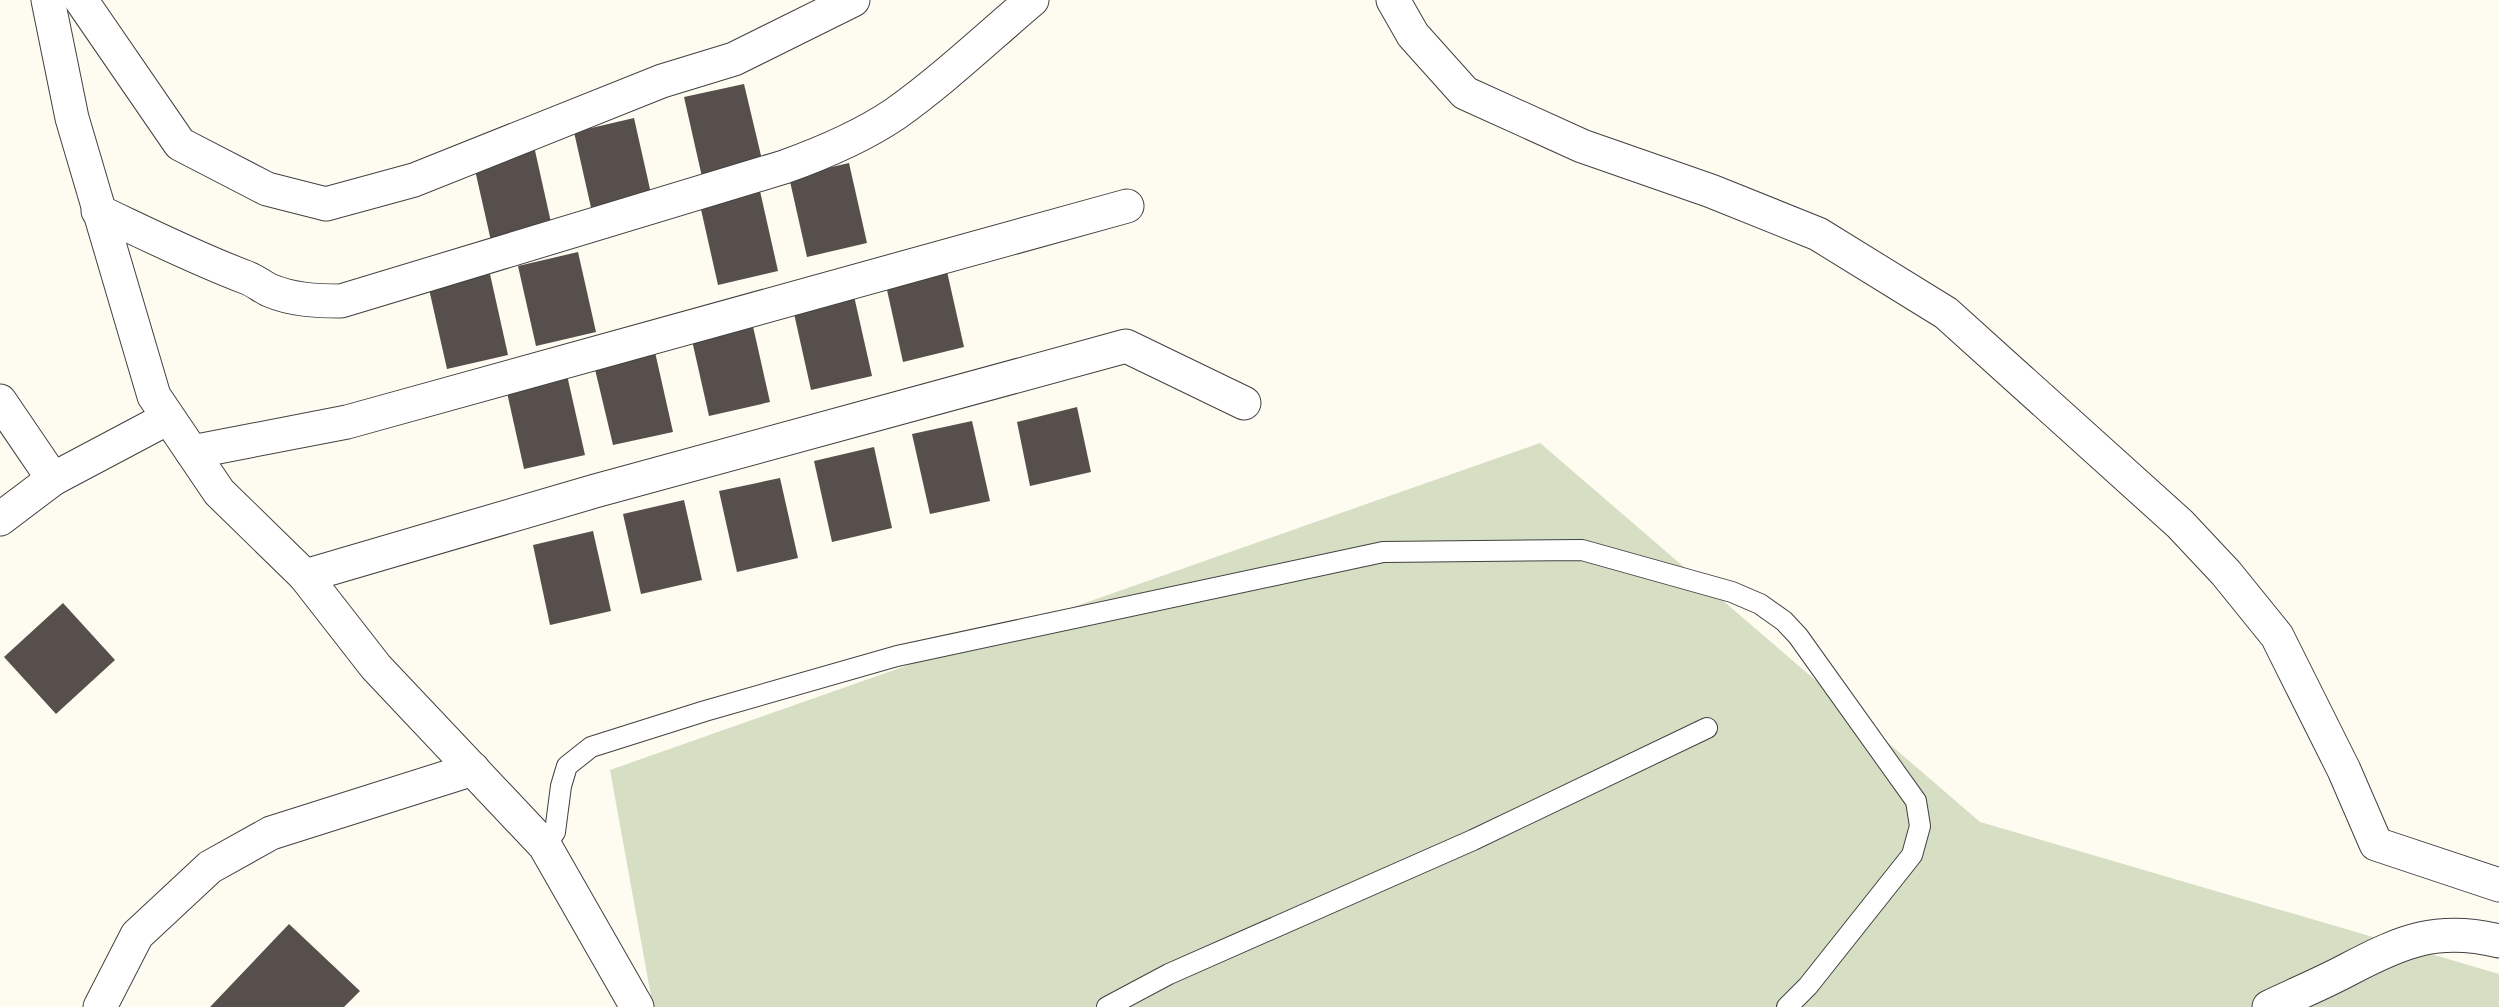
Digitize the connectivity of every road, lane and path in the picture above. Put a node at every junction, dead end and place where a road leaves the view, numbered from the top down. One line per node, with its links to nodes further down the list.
1 (48, 0): 7 (street)
2 (81, 0): 3 (street)
3 (853, 0)
4 (1032, 0): 7 (street)
5 (1393, 0): 18 (street)
6 (1127, 206): 11 (street)
7 (98, 211): 10 (street)
8 (0, 401): 12 (street)
9 (1244, 404): 14 (street)
10 (168, 418): 11 (street); 12 (street)
11 (192, 452): 14 (street)
12 (53, 479): 13 (street)
13 (0, 519)
14 (305, 576): 16 (street)
15 (1707, 728): 22 (lane)
16 (473, 770): 17 (street); 20 (street)
17 (545, 846): 21 (street); 23 (lane)
18 (2499, 885)
19 (2499, 941): 24 (street)
20 (100, 1007)
21 (637, 1007)
22 (1107, 1007)
23 (1787, 1007)
24 (2269, 1007)

